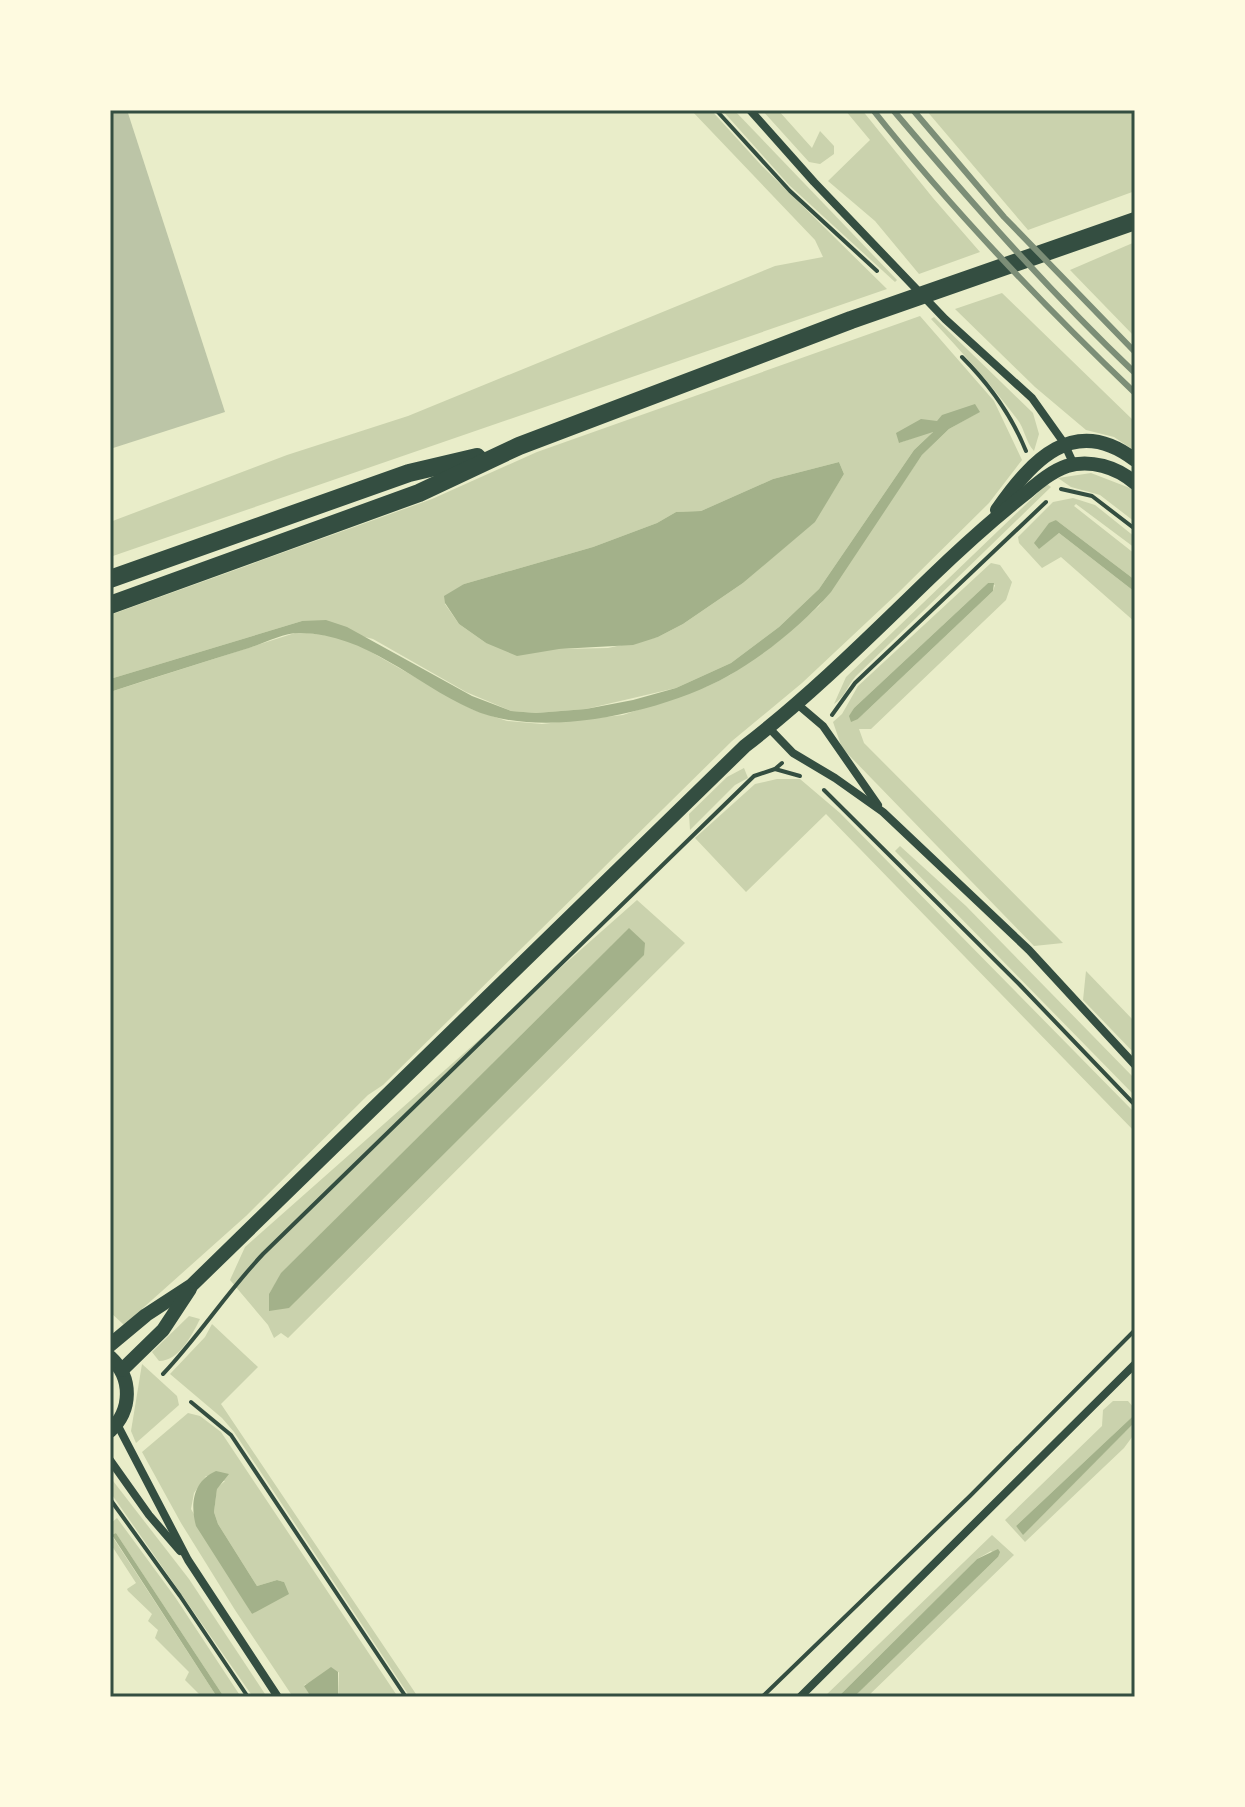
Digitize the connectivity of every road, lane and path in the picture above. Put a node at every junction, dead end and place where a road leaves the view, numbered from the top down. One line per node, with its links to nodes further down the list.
1 (750, 110): 3 (street)
2 (1129, 223): 4 (main road)
3 (1064, 443): 5 (street); 6 (street); 10 (street)
4 (519, 446): 12 (main road); 13 (main road)
5 (1135, 460)
6 (1074, 465): 7 (street); 10 (street)
7 (1135, 483)
8 (1060, 489): 11 (path)
9 (1048, 500): 15 (path)
10 (987, 523): 14 (street)
11 (1135, 529)
12 (110, 579)
13 (110, 605)
14 (796, 703): 15 (street); 16 (street)
15 (823, 726): 21 (street)
16 (769, 728): 17 (street); 24 (street)
17 (793, 753): 18 (path); 21 (street)
18 (775, 769): 19 (path); 30 (path)
19 (807, 779)
20 (817, 783): 23 (path)
21 (883, 812): 22 (street)
22 (1135, 1065)
23 (1135, 1105)
24 (192, 1285): 26 (street); 29 (street)
25 (1135, 1330): 39 (path)
26 (110, 1345)
27 (110, 1357): 29 (street)
28 (1135, 1364): 40 (street)
29 (122, 1370): 32 (street)
30 (163, 1374)
31 (191, 1402): 38 (path)
32 (114, 1427): 35 (street)
33 (110, 1460): 35 (street)
34 (110, 1499): 36 (path)
35 (188, 1560): 37 (street)
36 (248, 1697)
37 (278, 1697)
38 (406, 1697)
39 (762, 1697)
40 (800, 1697)

